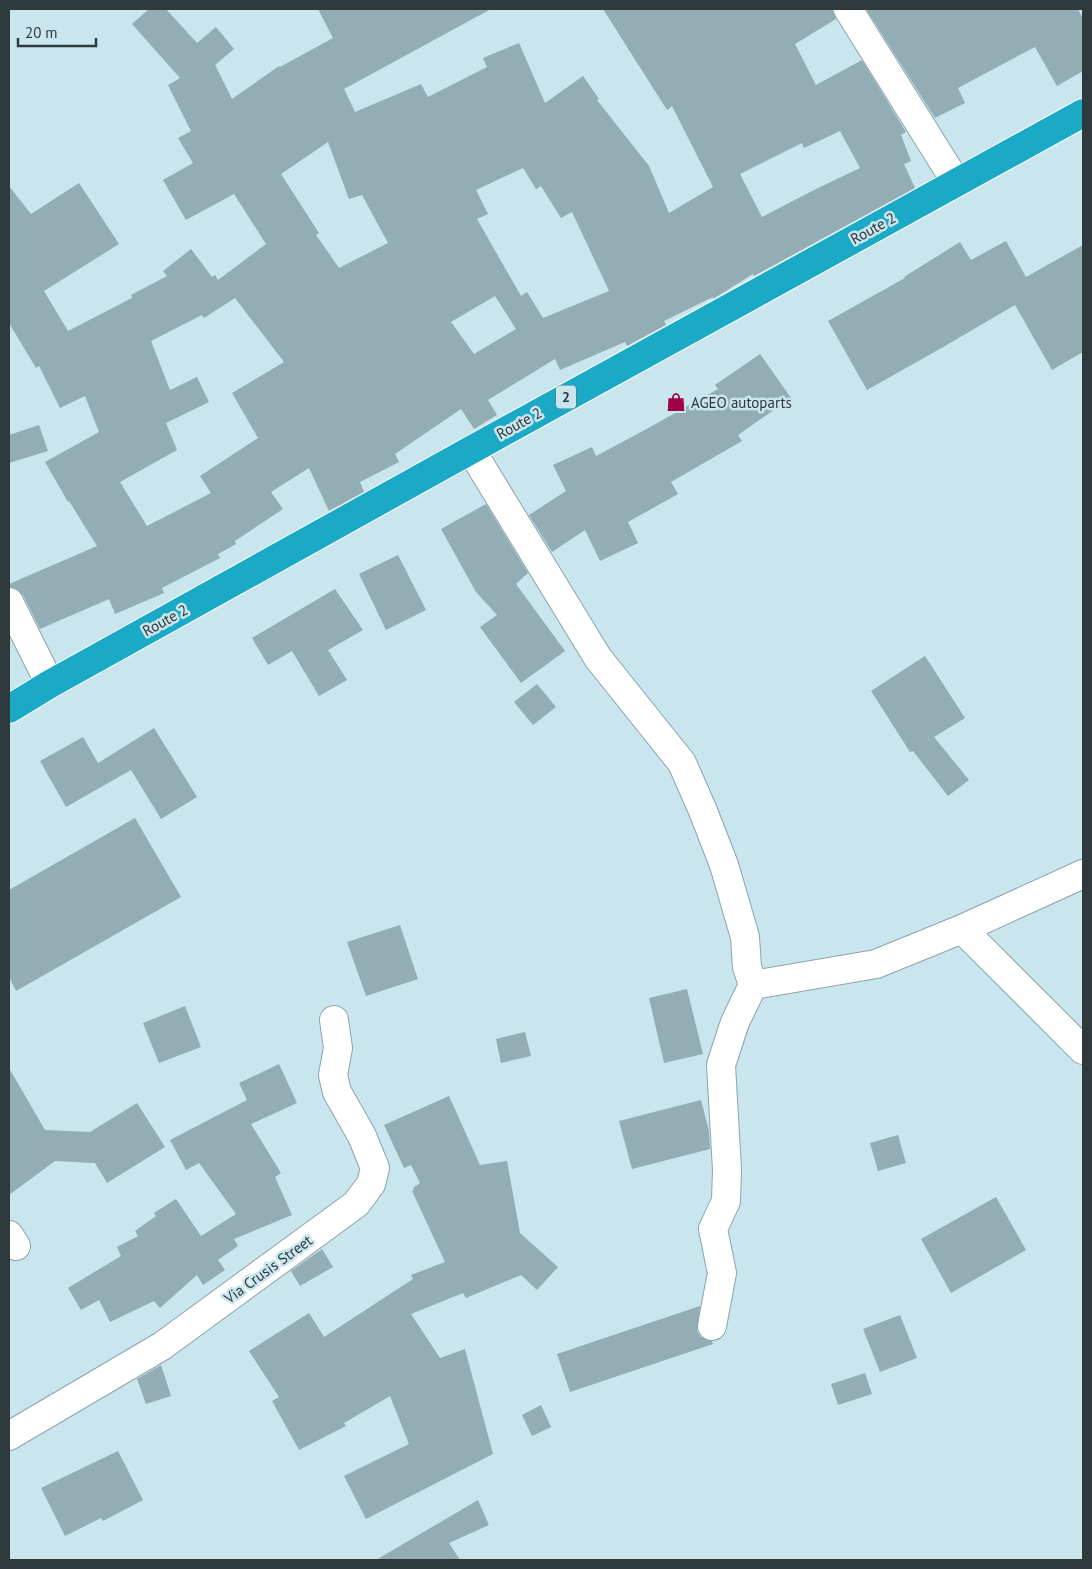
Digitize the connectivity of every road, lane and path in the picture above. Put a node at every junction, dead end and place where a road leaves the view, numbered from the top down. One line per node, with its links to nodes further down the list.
1 (848, 9): 3 (street)
2 (1083, 113): 3 (highway, Route 2 / 2)
3 (956, 182): 4 (highway, Route 2 / 2)
4 (471, 450): 6 (highway, Route 2 / 2); 10 (street)
5 (9, 602): 6 (street)
6 (50, 684): 7 (highway, Route 2 / 2)
7 (9, 709)
8 (1083, 874): 9 (street)
9 (962, 929): 10 (street); 12 (street)
10 (753, 986): 13 (street)
11 (334, 1020): 14 (street, Via Crusis Street)
12 (1083, 1050)
13 (712, 1326)
14 (9, 1436)

